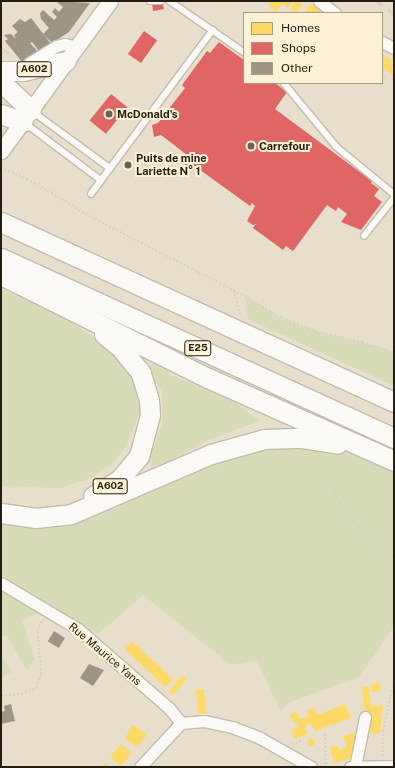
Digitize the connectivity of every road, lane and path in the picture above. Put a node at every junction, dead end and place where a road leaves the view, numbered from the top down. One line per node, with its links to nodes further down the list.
1 (110, 1): 11 (main road)
2 (161, 1): 5 (lane)
3 (170, 1): 7 (lane)
4 (319, 1): 6 (street)
5 (151, 2)
6 (334, 12)
7 (213, 30): 10 (lane); 20 (lane)
8 (383, 42): 9 (street)
9 (394, 48)
10 (243, 51)
11 (71, 54): 12 (street); 13 (highway, A602); 17 (main road)
12 (29, 63)
13 (1, 71)
14 (1, 82): 17 (highway, A602)
15 (285, 84): 23 (lane)
16 (1, 114): 17 (highway)
17 (27, 116): 18 (main road); 20 (lane); 21 (lane)
18 (1, 151)
19 (1, 167): 29 (path)
20 (110, 168): 21 (lane)
21 (101, 180): 22 (lane)
22 (91, 194)
23 (394, 194)
24 (394, 198): 26 (lane)
25 (1, 222): 33 (highway)
26 (364, 236)
27 (1, 258): 34 (highway, E25)
28 (1, 275): 30 (highway, A602)
29 (234, 290): 31 (path); 32 (path)
30 (61, 306): 35 (highway); 37 (highway, A602)
31 (240, 314)
32 (394, 353)
33 (394, 402)
34 (394, 438)
35 (394, 462): 38 (highway, A602)
36 (331, 486): 39 (path)
37 (1, 504)
38 (1, 513)
39 (394, 557)
40 (1, 583): 41 (street, Rue Maurice Yans)
41 (47, 610): 43 (path); 45 (street, Rue Maurice Yans)
42 (394, 679): 48 (path)
43 (1, 696)
44 (365, 717): 47 (street)
45 (181, 723): 49 (street); 50 (street)
46 (325, 734): 51 (path)
47 (355, 766): 48 (street); 52 (street)
48 (389, 766)
49 (140, 767)
50 (312, 767)
51 (326, 767)
52 (350, 767)

